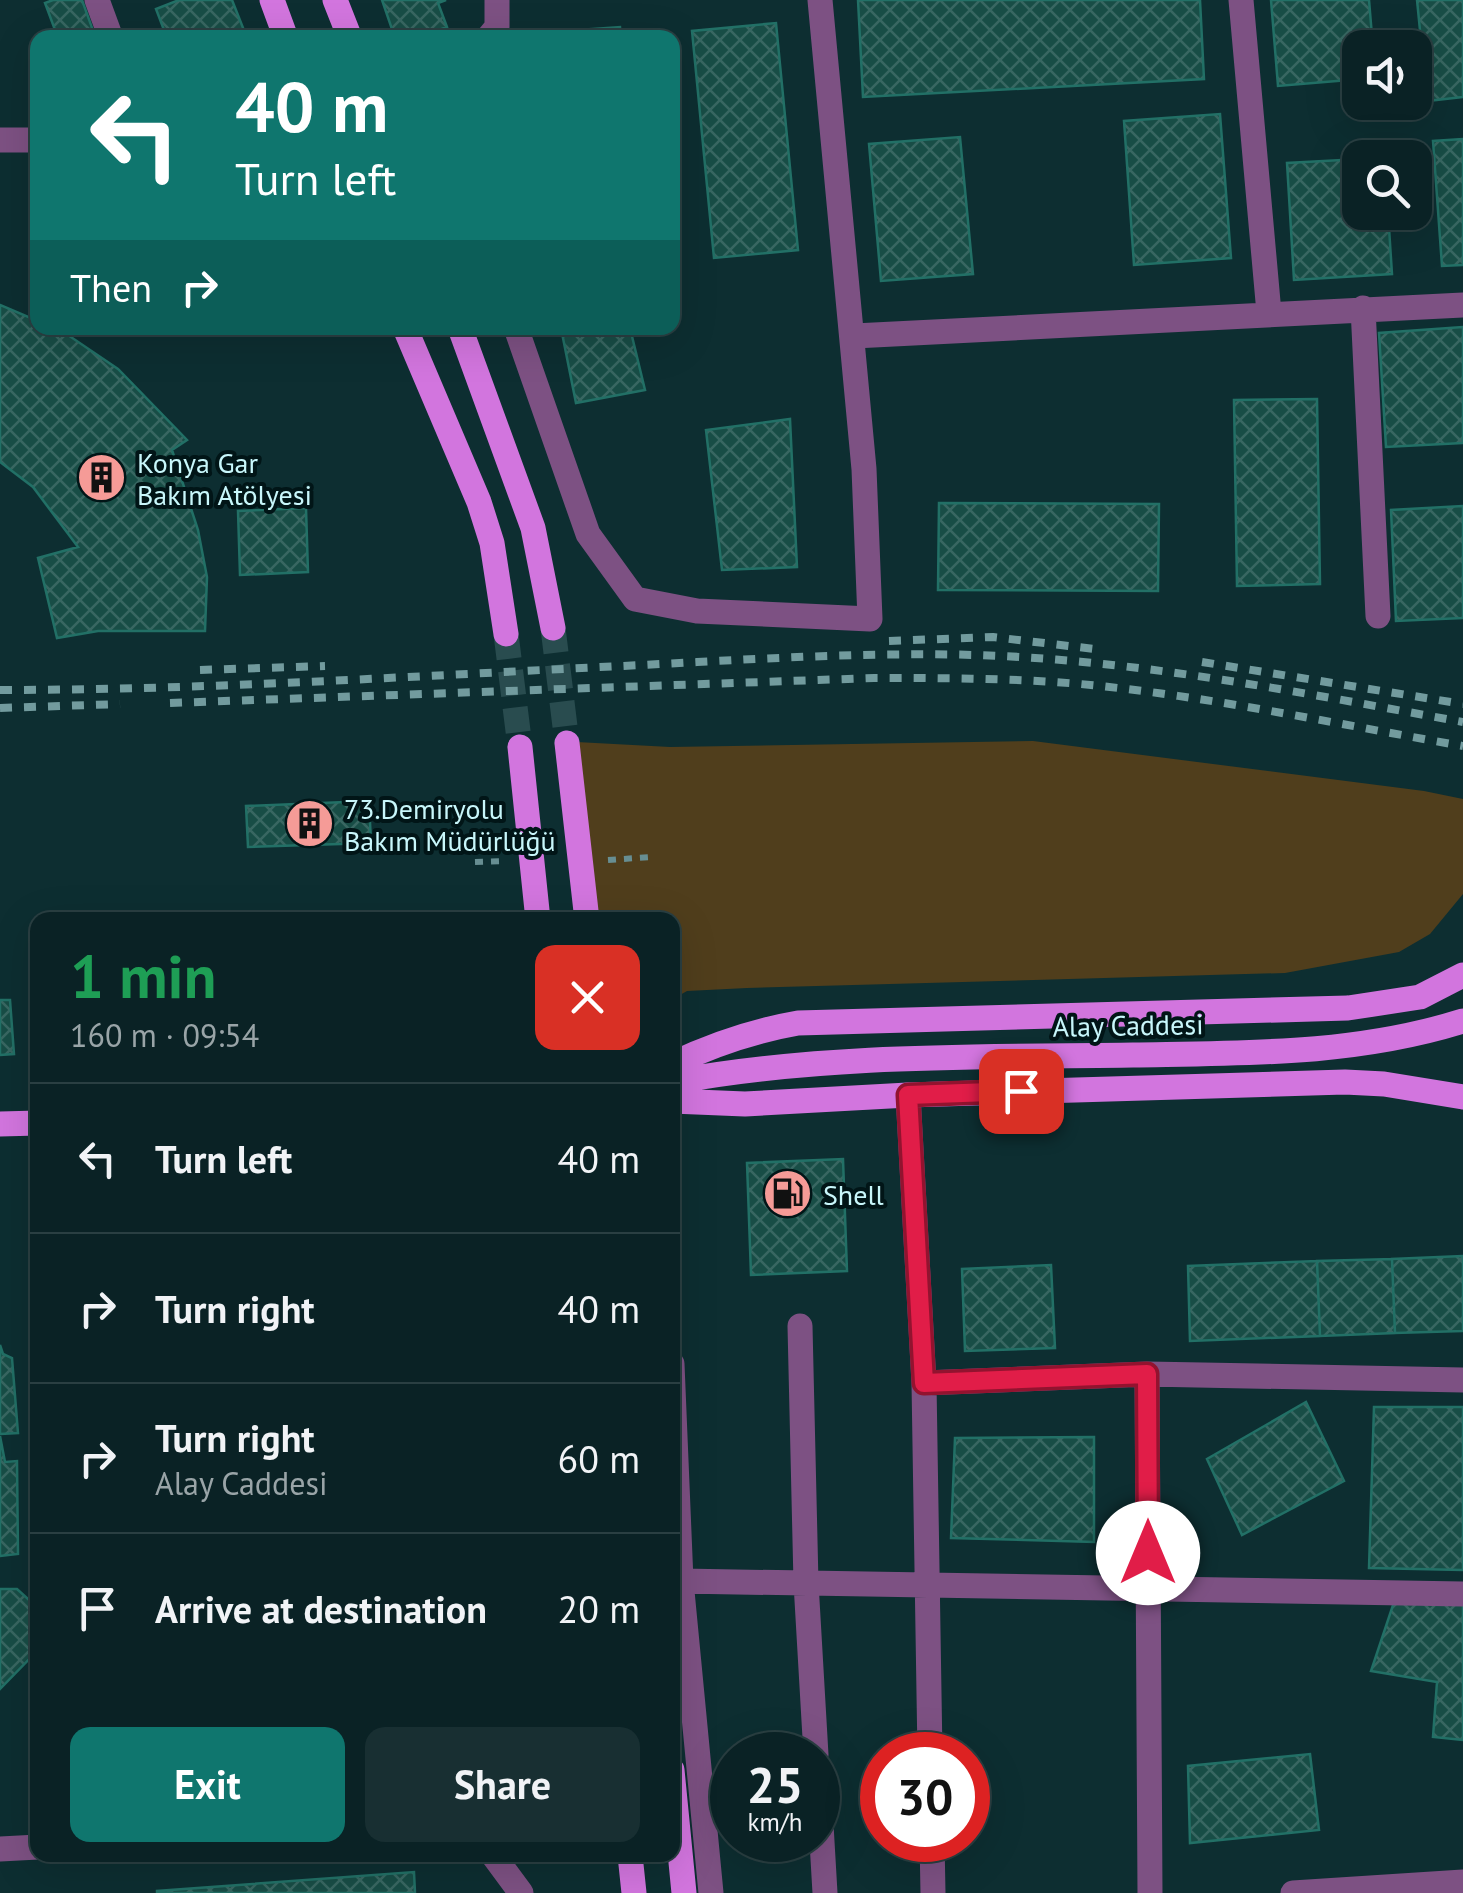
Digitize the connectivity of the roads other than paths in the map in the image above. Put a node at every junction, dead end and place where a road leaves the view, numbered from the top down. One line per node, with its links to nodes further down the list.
1 (97, 0): 7 (street)
2 (272, 0): 8 (main road)
3 (335, 0): 9 (main road)
4 (497, 0): 10 (street)
5 (820, 0): 19 (street)
6 (1241, 0): 15 (street)
7 (108, 30)
8 (283, 30)
9 (347, 30)
10 (495, 30)
11 (0, 140): 12 (street)
12 (30, 140)
13 (1463, 305): 14 (street)
14 (1364, 308): 15 (street); 20 (street)
15 (1269, 313): 19 (street)
16 (409, 335): 22 (main road)
17 (463, 335): 21 (main road)
18 (518, 335): 19 (street)
19 (854, 336)
20 (1378, 616)
21 (553, 628)
22 (506, 634)
23 (567, 742): 26 (main road)
24 (520, 747): 25 (main road)
25 (537, 912)
26 (586, 912)
27 (1463, 974): 29 (main road)
28 (1463, 1021): 30 (main road, Alay Caddesi)
29 (680, 1060)
30 (680, 1081)
31 (908, 1095): 32 (main road); 33 (main road); 39 (street)
32 (1463, 1097)
33 (680, 1101)
34 (30, 1123): 35 (main road)
35 (0, 1124)
36 (800, 1326): 42 (street)
37 (1147, 1374): 38 (street); 39 (street); 44 (street)
38 (1463, 1380)
39 (924, 1383): 43 (street)
40 (680, 1557): 41 (street)
41 (681, 1581): 42 (street); 59 (street)
42 (806, 1583): 43 (street); 46 (street)
43 (926, 1585): 44 (street); 47 (street)
44 (1148, 1589): 45 (street); 62 (street)
45 (1463, 1594)
46 (815, 1732)
47 (929, 1732)
48 (30, 1847): 49 (street)
49 (0, 1849)
50 (680, 1852): 58 (main road)
51 (501, 1862): 56 (street)
52 (631, 1862): 57 (main road)
53 (823, 1862): 60 (street)
54 (932, 1862): 61 (street)
55 (1463, 1882): 63 (street)
56 (521, 1893)
57 (634, 1893)
58 (684, 1893)
59 (711, 1893)
60 (825, 1893)
61 (933, 1893)
62 (1150, 1893)
63 (1293, 1893)

